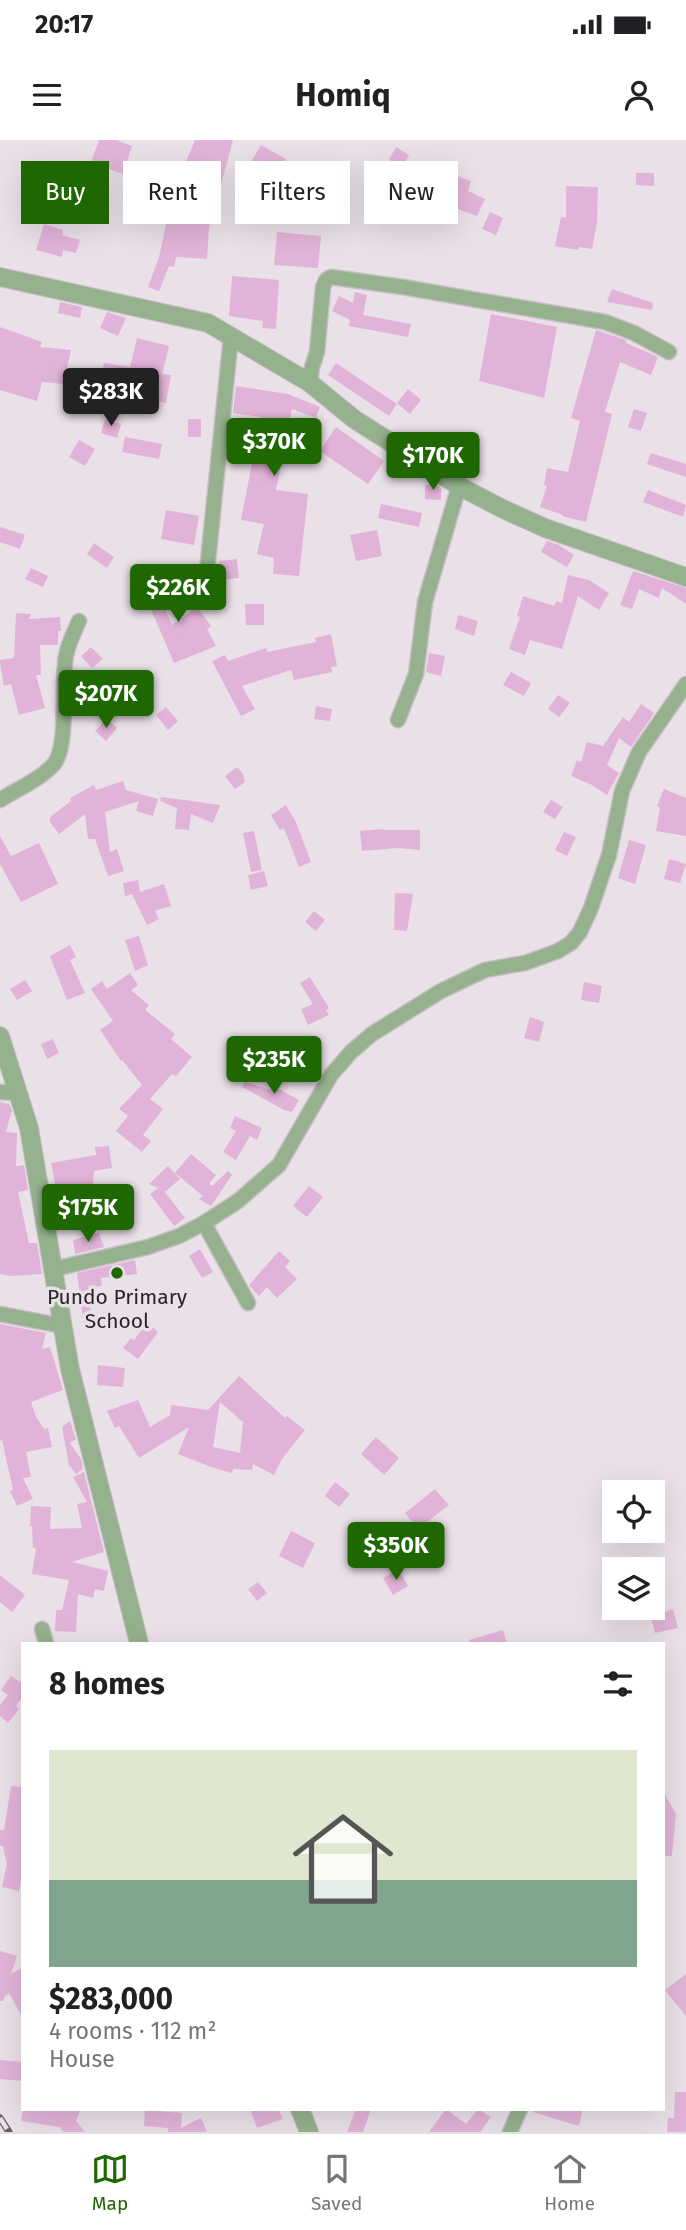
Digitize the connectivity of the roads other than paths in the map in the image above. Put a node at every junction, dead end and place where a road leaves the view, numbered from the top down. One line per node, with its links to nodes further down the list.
1 (0, 277): 2 (street)
2 (231, 336): 4 (street); 7 (street)
3 (669, 352): 4 (street)
4 (310, 383): 5 (street)
5 (458, 486): 6 (street); 10 (street)
6 (686, 577)
7 (206, 581)
8 (79, 621): 11 (street)
9 (686, 684): 14 (street)
10 (398, 720)
11 (0, 800)
12 (0, 1036): 13 (street)
13 (9, 1092): 15 (street)
14 (204, 1223): 15 (street); 16 (street)
15 (54, 1269): 18 (street)
16 (248, 1303)
17 (0, 1314): 18 (street)
18 (63, 1326): 19 (street)
19 (139, 1642)
20 (301, 2111): 22 (street)
21 (519, 2111): 23 (street)
22 (309, 2132)
23 (510, 2132)

